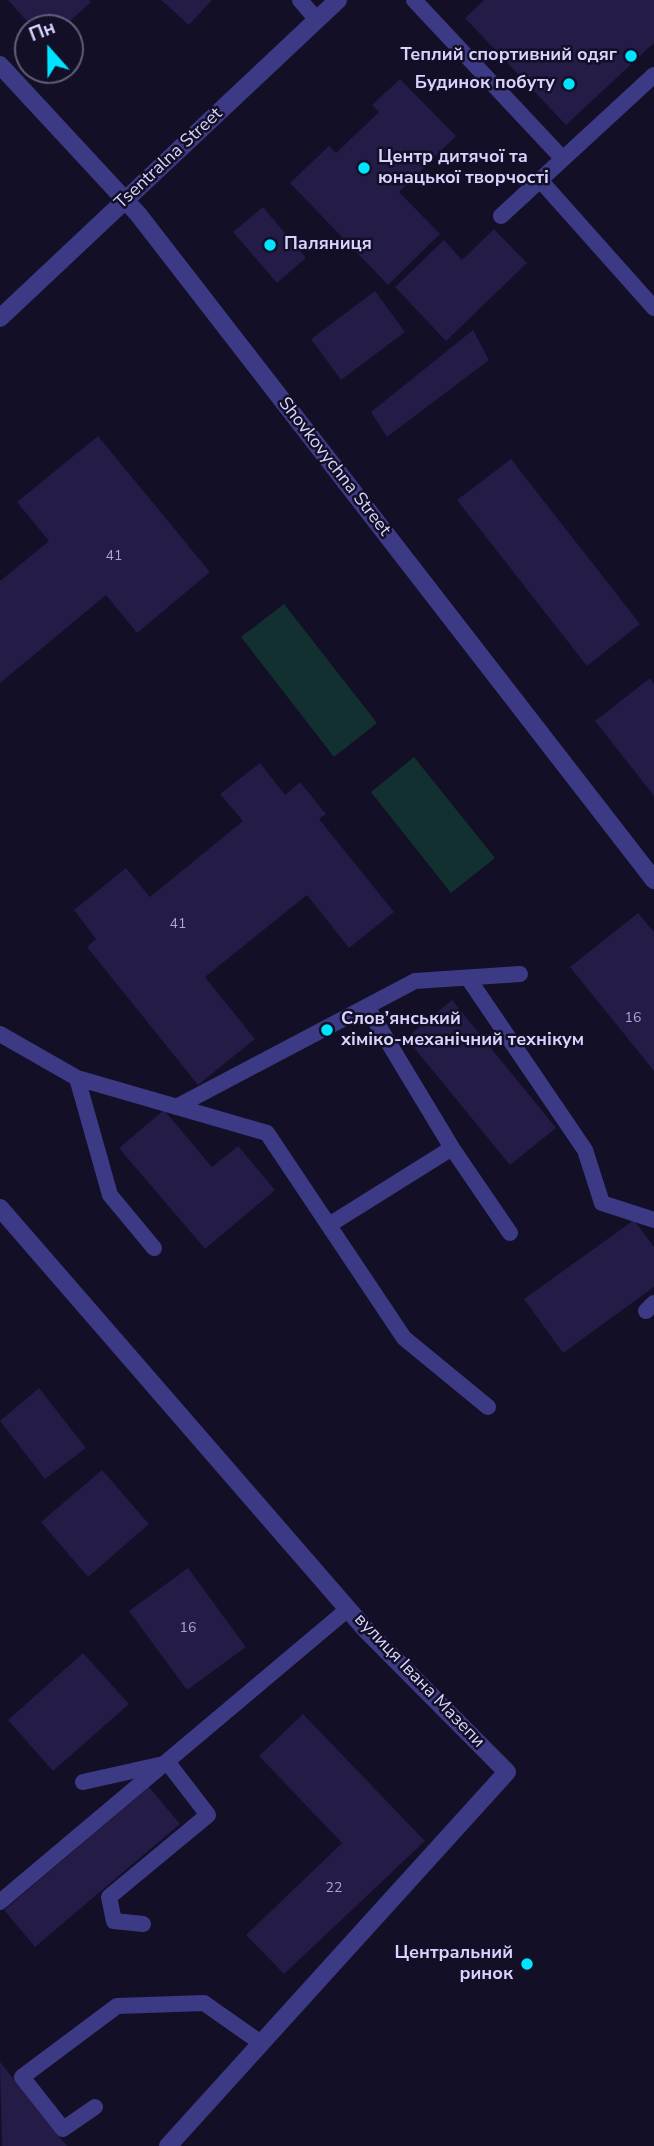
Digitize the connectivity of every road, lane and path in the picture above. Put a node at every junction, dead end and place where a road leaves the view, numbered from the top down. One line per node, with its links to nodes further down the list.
1 (300, 0): 4 (lane)
2 (338, 0): 4 (street, Tsentralna Street)
3 (414, 0): 7 (lane)
4 (317, 20): 9 (street, Tsentralna Street)
5 (0, 65): 9 (street, Shovkovychna Street)
6 (654, 75): 7 (lane)
7 (563, 159): 8 (lane)
8 (540, 180): 10 (lane); 11 (lane)
9 (126, 200): 12 (street, Tsentralna Street); 13 (street, Shovkovychna Street)
10 (501, 216)
11 (654, 308)
12 (0, 318)
13 (654, 880)
14 (520, 974): 15 (lane)
15 (468, 978): 16 (lane); 22 (lane)
16 (368, 1007): 19 (lane); 20 (lane)
17 (0, 1034): 18 (lane)
18 (77, 1078): 19 (lane); 25 (lane)
19 (176, 1107): 23 (lane)
20 (452, 1148): 23 (lane); 24 (lane)
21 (0, 1208): 27 (street, вулиця Івана Мазепи)
22 (654, 1220)
23 (329, 1225): 26 (lane)
24 (510, 1233)
25 (153, 1248)
26 (488, 1407)
27 (348, 1609): 28 (lane); 32 (street, вулиця Івана Мазепи)
28 (167, 1763): 29 (lane); 30 (lane); 31 (lane)
29 (82, 1782)
30 (0, 1902)
31 (143, 1924)
32 (261, 2043): 33 (lane); 34 (street, вулиця Івана Мазепи)
33 (96, 2107)
34 (168, 2146)

